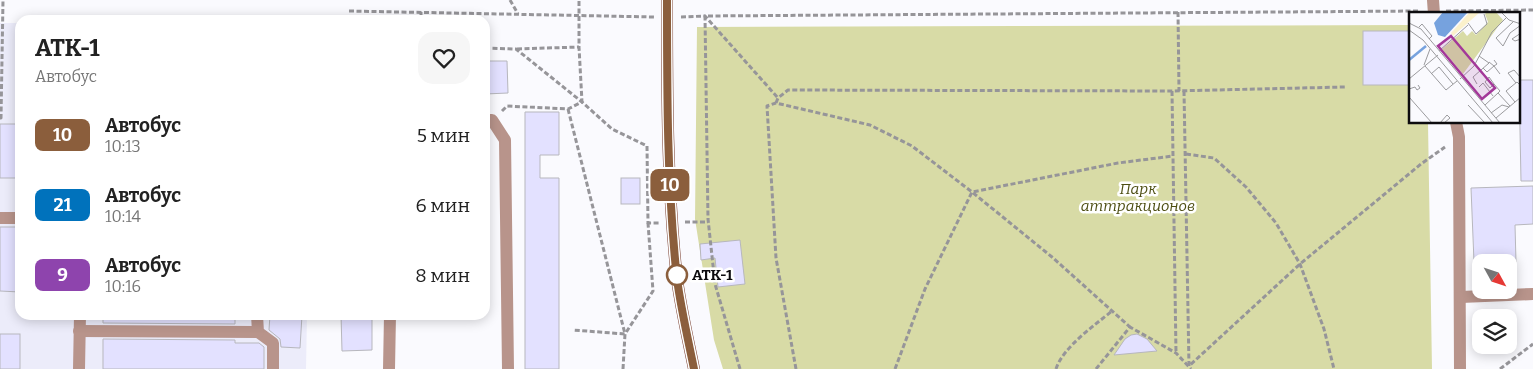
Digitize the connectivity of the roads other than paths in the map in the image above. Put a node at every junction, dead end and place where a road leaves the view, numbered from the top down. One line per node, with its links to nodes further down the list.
1 (667, 0): 17 (main road)
2 (490, 121): 16 (street)
3 (1456, 124): 7 (street)
4 (0, 218): 5 (street)
5 (15, 218)
6 (1533, 294): 7 (street)
7 (1461, 297): 18 (street)
8 (80, 320): 11 (street)
9 (258, 320): 12 (street)
10 (390, 320): 15 (street)
11 (79, 331): 12 (street); 13 (street)
12 (258, 332): 14 (street)
13 (78, 369)
14 (273, 369)
15 (390, 369)
16 (508, 369)
17 (694, 369)
18 (1460, 369)

